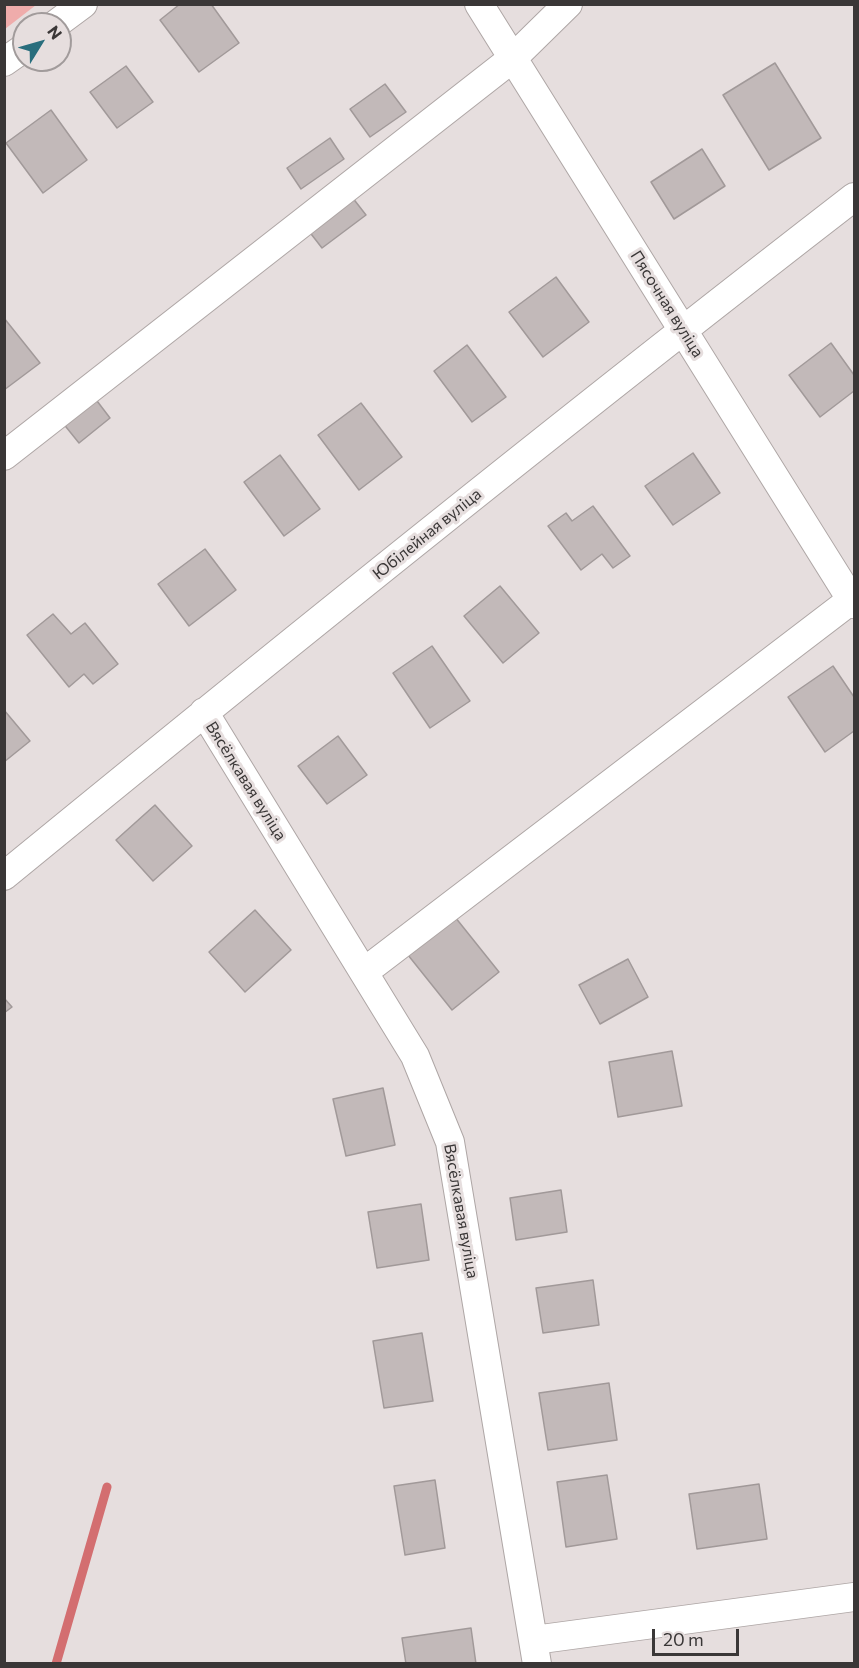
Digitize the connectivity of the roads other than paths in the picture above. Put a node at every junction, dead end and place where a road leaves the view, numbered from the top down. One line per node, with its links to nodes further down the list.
1 (479, 4): 3 (street, Пясочная вуліца)
2 (568, 4): 3 (street)
3 (513, 58): 5 (street, Пясочная вуліца); 6 (street)
4 (855, 197): 5 (street, Юбілейная вуліца)
5 (683, 329): 7 (street, Пясочная вуліца); 8 (street, Юбілейная вуліца)
6 (4, 456)
7 (854, 601): 10 (street)
8 (204, 712): 9 (street, Юбілейная вуліца); 10 (street, Вясёлкавая вуліца)
9 (4, 876)
10 (364, 972): 12 (street, Вясёлкавая вуліца)
11 (855, 1597): 12 (street)
12 (535, 1652)

